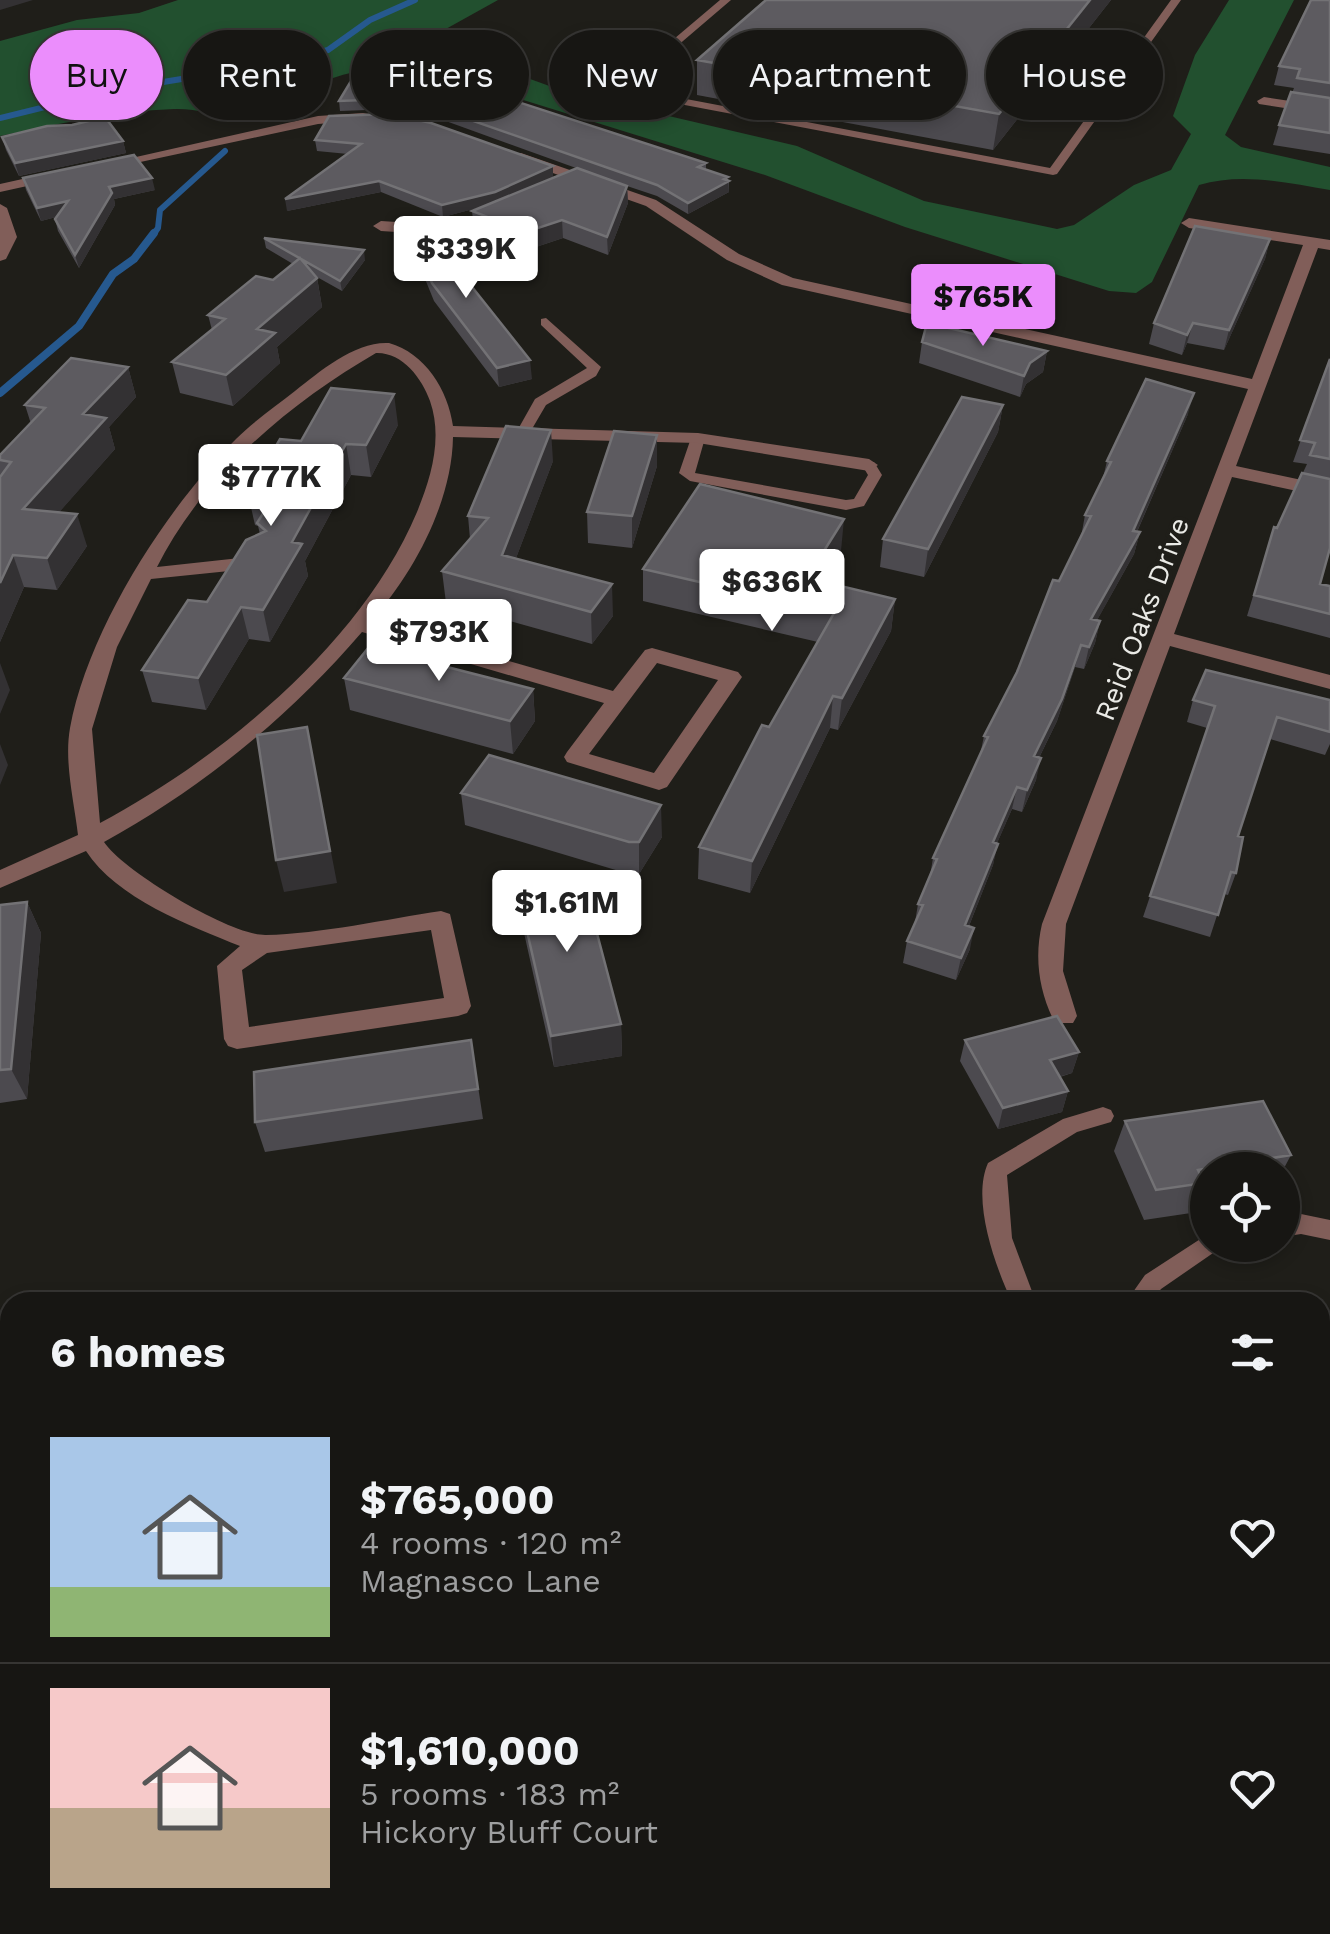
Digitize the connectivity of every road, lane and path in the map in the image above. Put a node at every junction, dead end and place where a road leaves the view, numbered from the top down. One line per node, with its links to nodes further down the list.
1 (726, 0): 2 (lane)
2 (1176, 0)
3 (1264, 101): 4 (street)
4 (1330, 111)
5 (351, 118): 7 (street)
6 (506, 152): 9 (street)
7 (94, 168)
8 (75, 172): 10 (street)
9 (576, 176): 11 (street); 19 (street)
10 (0, 188)
11 (548, 191)
12 (520, 206): 15 (street)
13 (0, 208): 17 (street)
14 (1189, 223): 16 (street)
15 (382, 226)
16 (1321, 244): 19 (street, Reid Oaks Drive)
17 (0, 256)
18 (546, 322): 21 (lane)
19 (1260, 386): 24 (street, Reid Oaks Drive)
20 (446, 431): 21 (street); 27 (street); 28 (street)
21 (524, 431): 22 (street)
22 (698, 438): 23 (street); 23 (lane)
23 (869, 466)
24 (1227, 470): 25 (street); 29 (street, Reid Oaks Drive)
25 (1330, 492)
26 (259, 562): 27 (street)
27 (143, 574): 32 (street)
28 (361, 625): 31 (street); 32 (street)
29 (1164, 638): 30 (street); 35 (street, Reid Oaks Drive)
30 (1330, 682)
31 (618, 700): 31 (street)
32 (90, 839): 33 (street); 34 (street)
33 (0, 879)
34 (261, 945): 34 (street)
35 (1064, 1016)
36 (1103, 1116): 40 (lane)
37 (1300, 1224): 38 (lane)
38 (1330, 1230)
39 (1190, 1256): 41 (lane)
40 (1019, 1292)
41 (1146, 1292)

